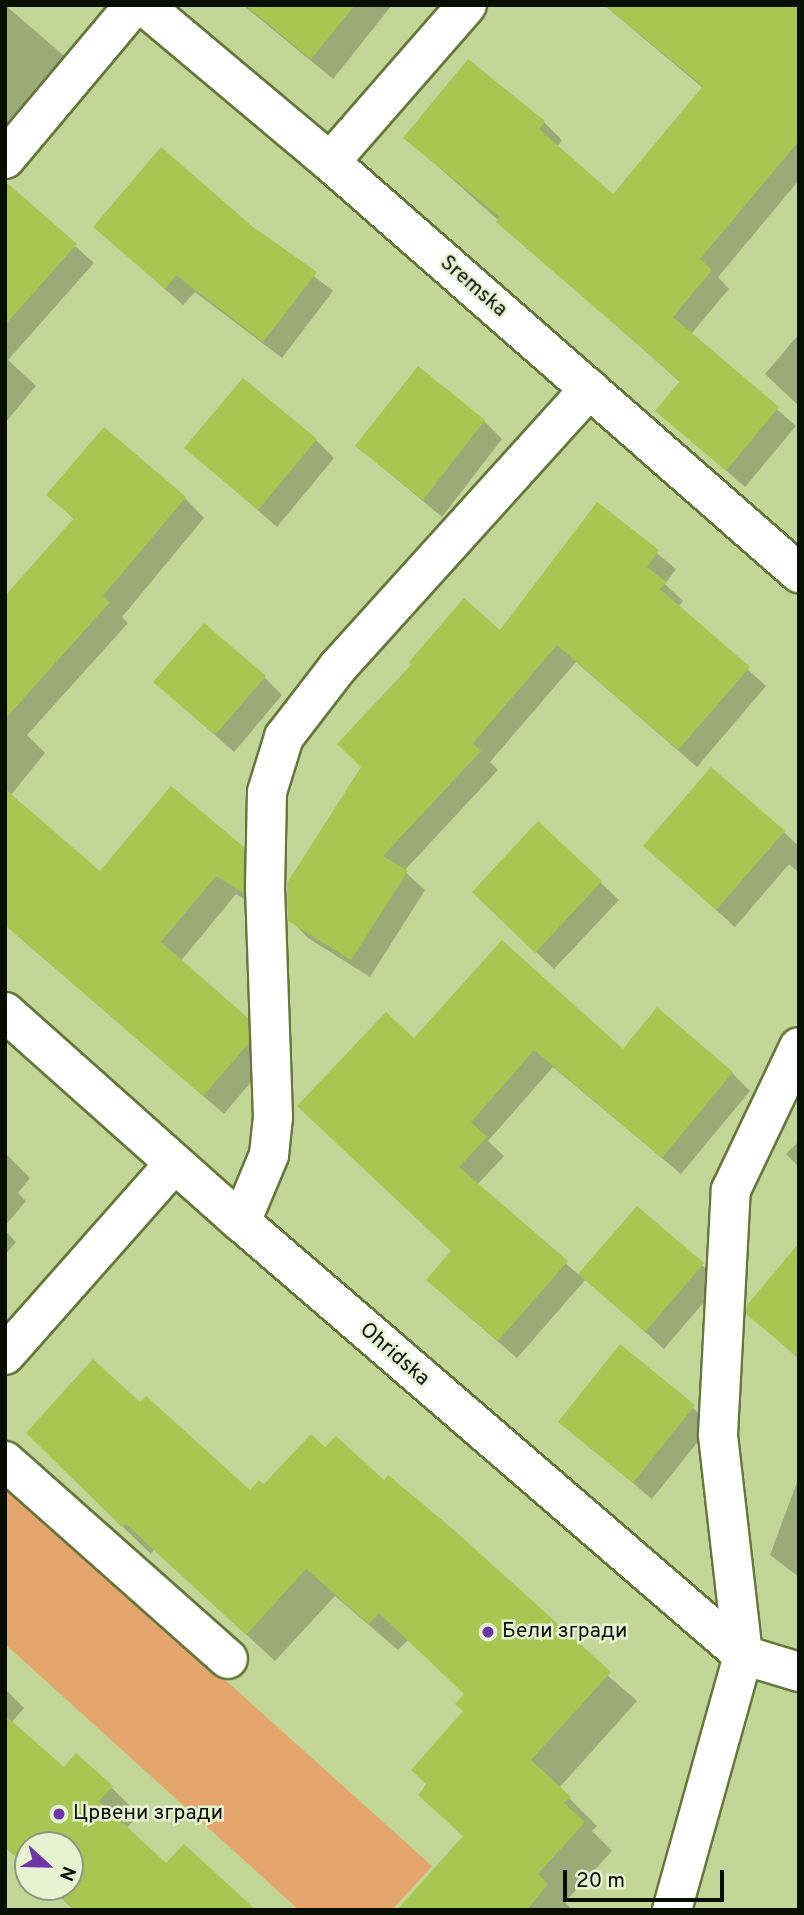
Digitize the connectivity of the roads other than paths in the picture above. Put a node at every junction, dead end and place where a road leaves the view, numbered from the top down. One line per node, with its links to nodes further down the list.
1 (134, 5): 4 (street)
2 (143, 5): 5 (street, Sremska)
3 (467, 5): 5 (street)
4 (5, 159)
5 (330, 162): 6 (street, Sremska)
6 (589, 389): 7 (street, Sremska); 11 (street)
7 (799, 573)
8 (5, 1012): 10 (street, Ohridska)
9 (799, 1046): 14 (street)
10 (175, 1163): 11 (street, Ohridska); 12 (street)
11 (241, 1222): 14 (street, Ohridska)
12 (5, 1355)
13 (5, 1461): 15 (street)
14 (743, 1655): 16 (street, Ohridska); 17 (street)
15 (228, 1659)
16 (799, 1672)
17 (672, 1910)

